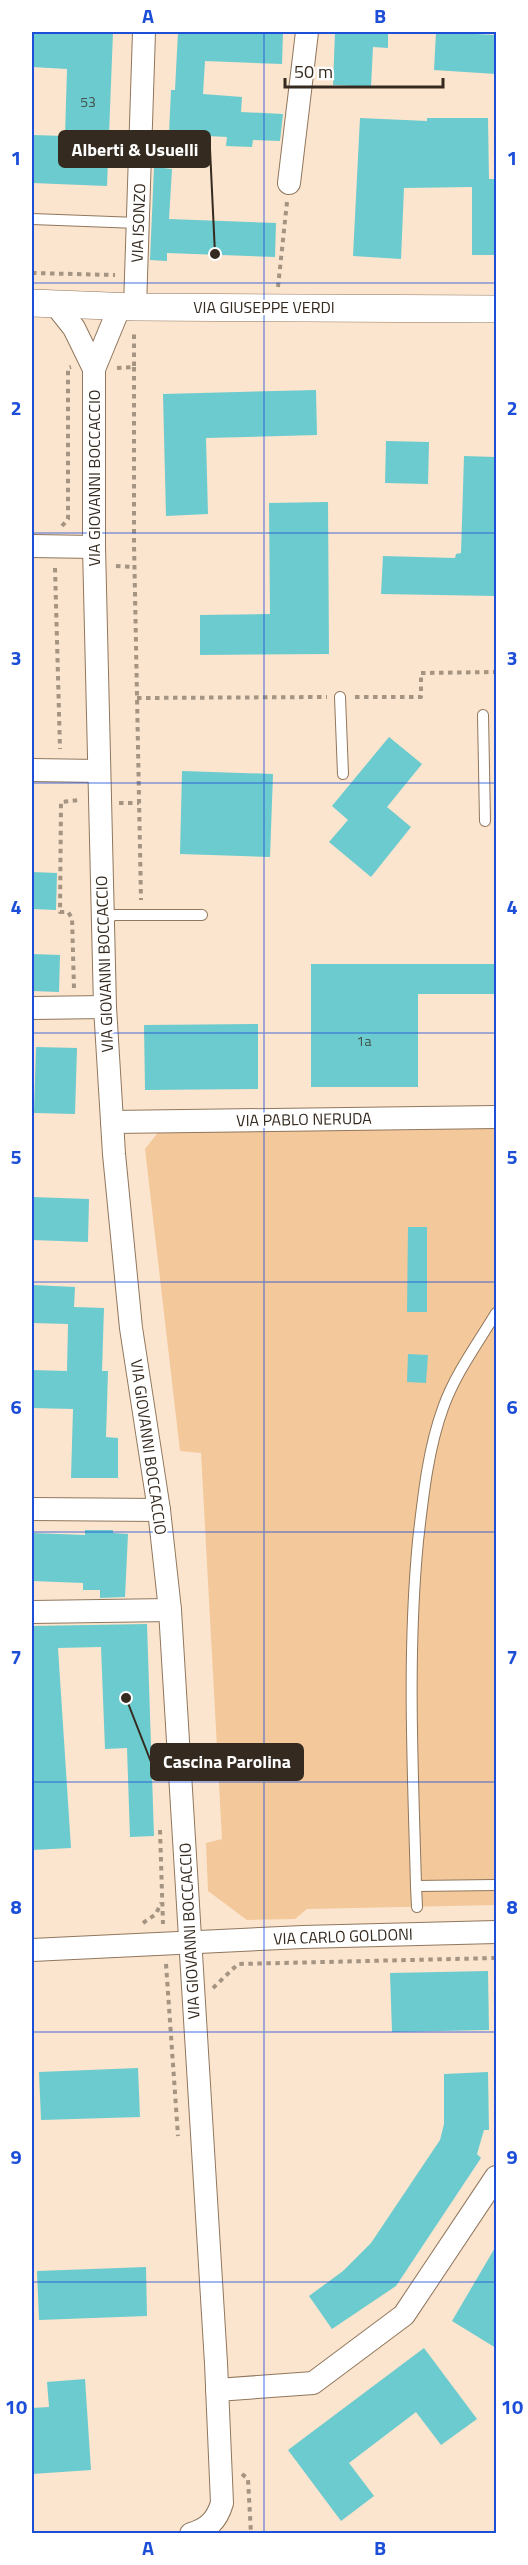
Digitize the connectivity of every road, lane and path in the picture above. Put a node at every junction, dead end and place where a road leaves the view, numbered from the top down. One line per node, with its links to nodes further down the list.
1 (144, 32): 5 (street, VIA ISONZO)
2 (307, 32): 3 (street)
3 (289, 183): 10 (path)
4 (32, 219): 5 (lane)
5 (138, 223): 7 (street, VIA ISONZO)
6 (32, 273): 7 (path)
7 (136, 275): 9 (street, VIA ISONZO)
8 (43, 303): 9 (street, VIA GIUSEPPE VERDI); 13 (street, VIA GIOVANNI BOCCACCIO)
9 (128, 307): 10 (street, VIA GIUSEPPE VERDI); 13 (street, VIA GIOVANNI BOCCACCIO)
10 (276, 307): 11 (street, VIA GIUSEPPE VERDI)
11 (496, 309)
12 (134, 367): 17 (path)
13 (84, 368): 15 (path); 16 (street, VIA GIOVANNI BOCCACCIO)
14 (32, 546): 15 (street)
15 (54, 546): 16 (street); 21 (path)
16 (100, 560): 17 (path); 22 (street, VIA GIOVANNI BOCCACCIO)
17 (135, 567): 25 (path)
18 (340, 697): 23 (lane)
19 (483, 715): 26 (lane)
20 (32, 770): 21 (street)
21 (62, 771): 22 (street); 32 (path)
22 (99, 771): 29 (street, VIA GIOVANNI BOCCACCIO)
23 (343, 774)
24 (115, 803): 25 (path)
25 (139, 803): 27 (path)
26 (485, 820)
27 (141, 914): 28 (lane); 29 (lane)
28 (202, 915)
29 (102, 919): 30 (street, VIA GIOVANNI BOCCACCIO)
30 (105, 1007): 32 (street); 34 (street, VIA GIOVANNI BOCCACCIO)
31 (32, 1008): 32 (street)
32 (70, 1008)
33 (496, 1117): 34 (street, VIA PABLO NERUDA)
34 (112, 1122): 37 (street, VIA GIOVANNI BOCCACCIO)
35 (496, 1313): 41 (lane)
36 (32, 1509): 37 (street)
37 (159, 1510): 38 (street, VIA GIOVANNI BOCCACCIO)
38 (170, 1610): 39 (street); 44 (street, VIA GIOVANNI BOCCACCIO)
39 (32, 1612)
40 (496, 1885): 41 (lane)
41 (416, 1886): 42 (lane)
42 (417, 1907)
43 (496, 1932): 44 (street, VIA CARLO GOLDONI)
44 (189, 1943): 45 (street, VIA CARLO GOLDONI); 47 (street, VIA GIOVANNI BOCCACCIO)
45 (32, 1950)
46 (496, 1958): 47 (path)
47 (192, 1991): 49 (street, VIA GIOVANNI BOCCACCIO)
48 (496, 2177): 49 (street)
49 (217, 2390): 50 (street, VIA GIOVANNI BOCCACCIO)
50 (190, 2534)

